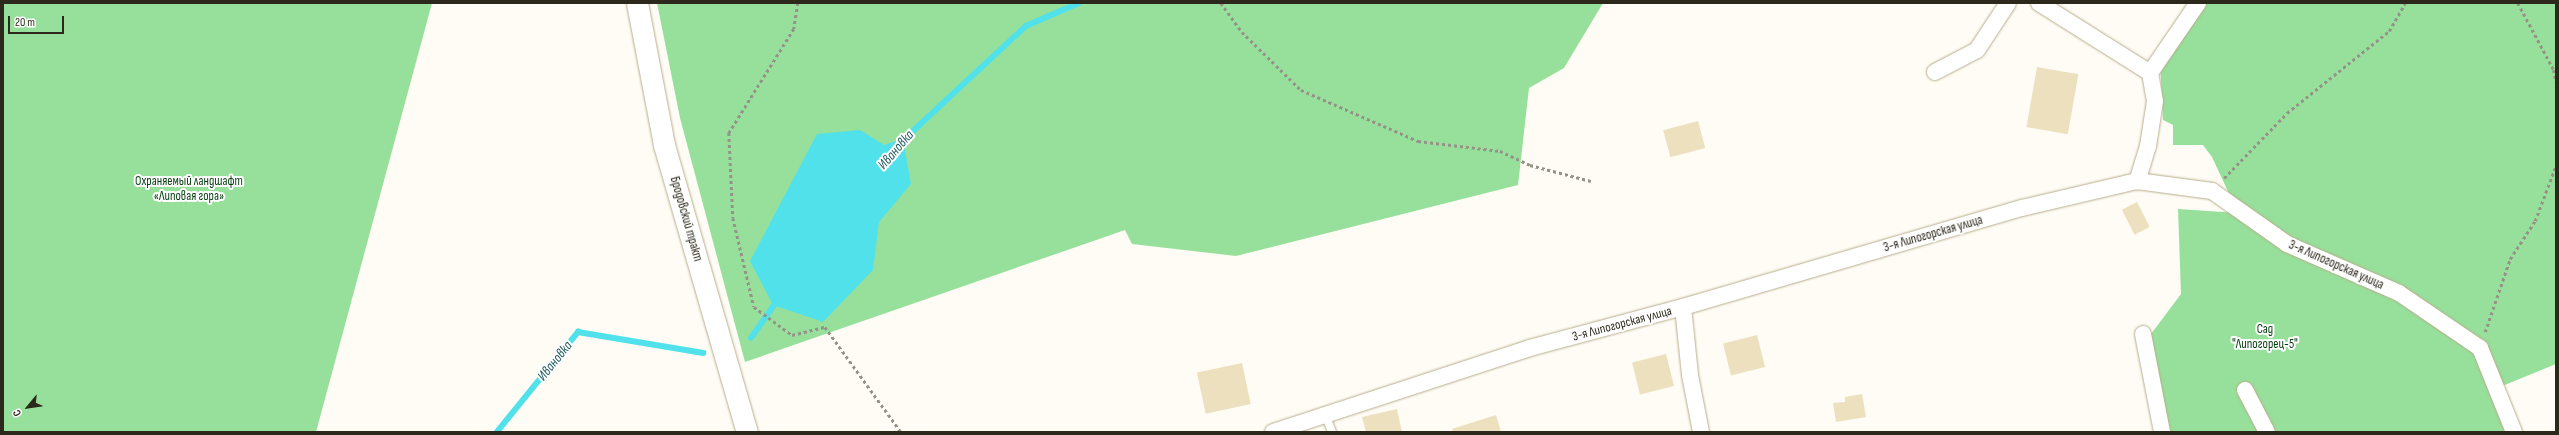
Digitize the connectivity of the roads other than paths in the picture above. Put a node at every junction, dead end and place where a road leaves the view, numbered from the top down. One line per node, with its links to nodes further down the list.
1 (637, 3): 12 (street, Бродовский тракт)
2 (2008, 3): 5 (street)
3 (2039, 3): 6 (street)
4 (2198, 3): 6 (street)
5 (1935, 72)
6 (2150, 73): 7 (street)
7 (2136, 181): 8 (street, 3-я Липогорская улица); 18 (street, 3-я Липогорская улица)
8 (1683, 307): 11 (street, 3-я Липогорская улица); 15 (street)
9 (2143, 334): 16 (street)
10 (2245, 390): 17 (street)
11 (1326, 417): 13 (street, 3-я Липогорская улица); 14 (lane)
12 (748, 432)
13 (1273, 432)
14 (1332, 432)
15 (1701, 432)
16 (2162, 432)
17 (2267, 432)
18 (2514, 432)

